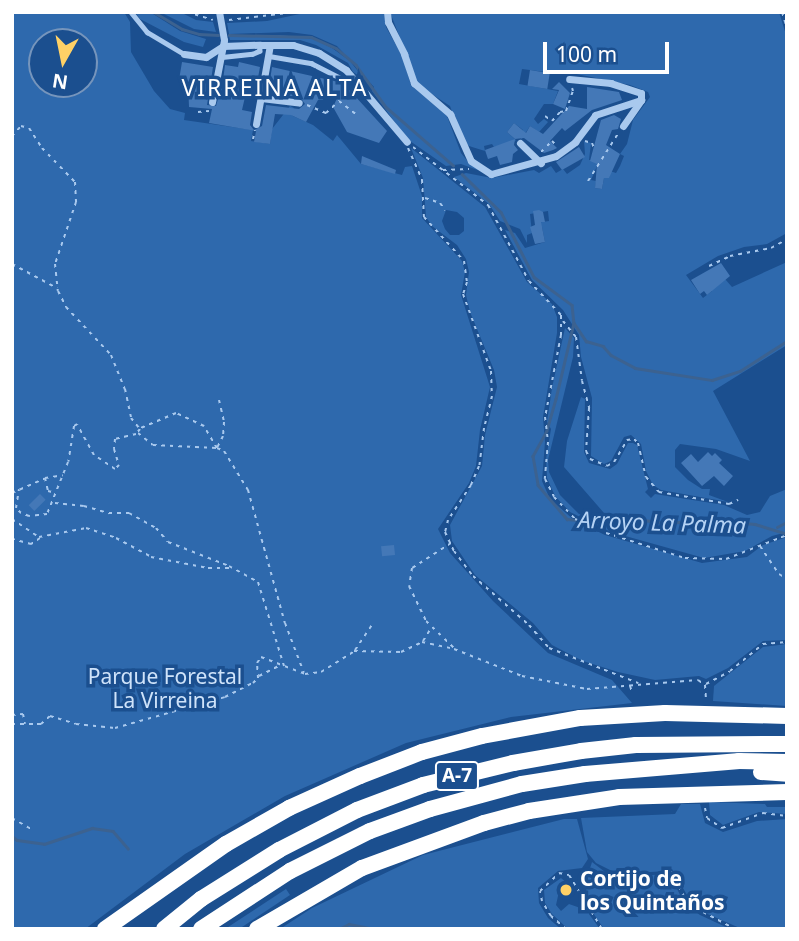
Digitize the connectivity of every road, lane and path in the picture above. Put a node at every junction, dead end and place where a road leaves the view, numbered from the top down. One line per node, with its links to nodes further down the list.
1 (131, 12): 14 (lane)
2 (187, 12): 8 (path)
3 (271, 12): 7 (path)
4 (296, 12): 7 (path)
5 (387, 12): 38 (street)
6 (782, 12): 9 (path)
7 (272, 17): 8 (path)
8 (224, 18): 13 (street)
9 (787, 28)
10 (260, 45): 11 (street); 13 (street); 16 (lane)
11 (270, 45): 12 (street); 15 (street)
12 (293, 45): 17 (lane); 31 (street)
13 (223, 46): 14 (street); 16 (street)
14 (184, 54)
15 (269, 56): 17 (lane); 20 (street)
16 (221, 57): 23 (street)
17 (292, 60): 18 (lane)
18 (340, 77)
19 (569, 79): 21 (street); 26 (path)
20 (261, 98): 22 (street); 27 (street)
21 (641, 100): 28 (street); 30 (street)
22 (299, 103): 25 (path)
23 (211, 106): 24 (path)
24 (198, 111)
25 (357, 115)
26 (545, 116)
27 (256, 124)
28 (623, 126): 39 (path)
29 (12, 135): 46 (path)
30 (578, 138): 34 (path); 36 (street)
31 (407, 142): 37 (path); 41 (path)
32 (520, 143): 36 (street)
33 (555, 144): 36 (path)
34 (594, 148)
35 (12, 159): 40 (path)
36 (538, 161): 38 (street)
37 (442, 170): 38 (path); 47 (path)
38 (491, 174)
39 (588, 181)
40 (12, 183)
41 (424, 198): 42 (path); 63 (path)
42 (444, 210)
43 (787, 239): 45 (path)
44 (12, 264): 46 (path)
45 (709, 266)
46 (58, 288): 49 (path)
47 (562, 320): 57 (path); 64 (path)
48 (219, 400): 51 (path)
49 (139, 428): 50 (path); 51 (path)
50 (138, 433): 51 (path); 52 (path)
51 (217, 448): 75 (path)
52 (64, 475): 53 (path); 56 (path)
53 (45, 478): 54 (path); 56 (path)
54 (19, 489): 55 (path); 58 (path)
55 (12, 493)
56 (57, 494): 58 (path)
57 (738, 500)
58 (54, 503): 65 (path)
59 (12, 519): 61 (path)
60 (787, 535): 64 (path)
61 (39, 537): 62 (path); 65 (path)
62 (12, 540)
63 (451, 543): 68 (path); 77 (path)
64 (760, 545): 66 (path)
65 (232, 568): 74 (path)
66 (787, 579)
67 (373, 623): 72 (path)
68 (432, 627): 69 (path); 71 (path)
69 (422, 642): 71 (path); 72 (path)
70 (787, 642): 79 (path)
71 (456, 649): 78 (path)
72 (354, 651): 75 (path)
73 (280, 666): 74 (path); 76 (path); 76 (path)
74 (285, 668): 75 (path)
75 (305, 674)
76 (258, 678): 86 (path)
77 (639, 683): 78 (path); 79 (path)
78 (630, 685): 80 (path)
79 (705, 685): 81 (path)
80 (632, 692)
81 (706, 702)
82 (12, 715): 86 (path)
83 (787, 716): 84 (highway)
84 (566, 722): 87 (highway); 98 (highway)
85 (12, 724): 86 (path)
86 (26, 724)
87 (787, 724)
88 (787, 744): 99 (highway, A-7)
89 (787, 762): 90 (highway, A-7)
90 (695, 766): 91 (highway); 100 (highway, A-7)
91 (787, 774)
92 (787, 792): 101 (highway)
93 (704, 805): 94 (path)
94 (787, 816)
95 (12, 818): 96 (path)
96 (31, 829)
97 (671, 871): 104 (path)
98 (105, 929)
99 (164, 929)
100 (201, 929)
101 (257, 929)
102 (566, 929): 103 (path)
103 (602, 929)
104 (735, 929)

